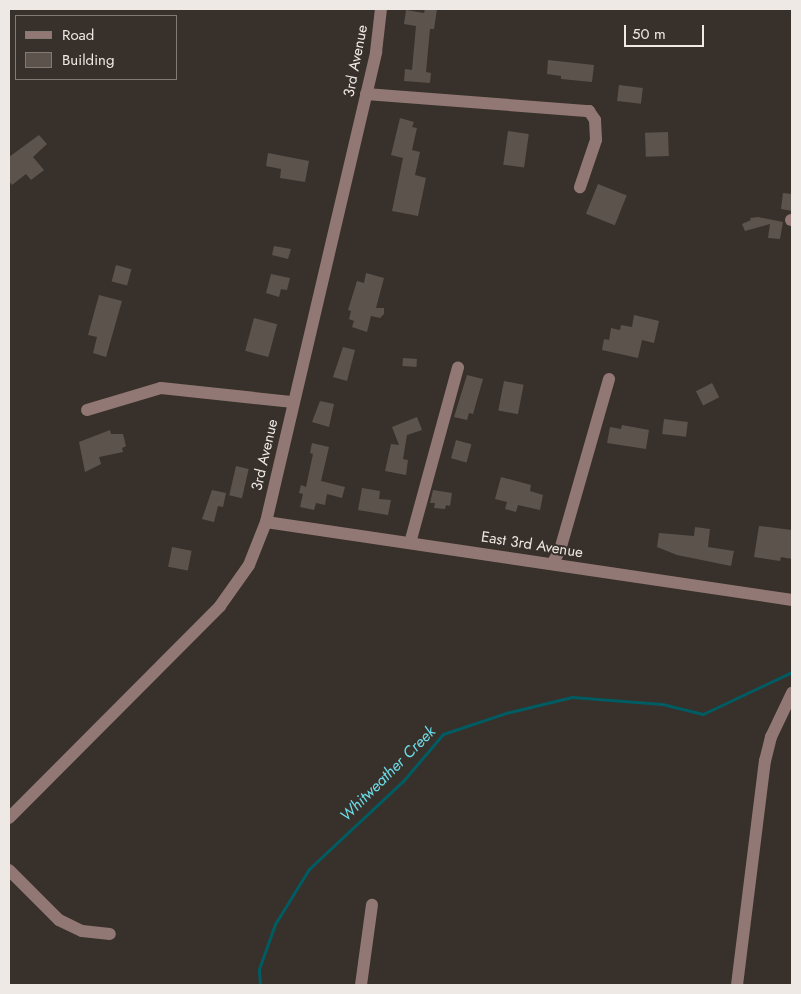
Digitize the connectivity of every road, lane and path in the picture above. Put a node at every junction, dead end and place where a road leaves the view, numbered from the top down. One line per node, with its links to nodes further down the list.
1 (381, 9): 2 (street, 3rd Avenue)
2 (366, 94): 3 (street); 6 (street, 3rd Avenue)
3 (580, 187)
4 (458, 367): 9 (street)
5 (609, 379): 10 (street)
6 (293, 402): 7 (street); 8 (street, 3rd Avenue)
7 (87, 410)
8 (266, 522): 9 (street, East 3rd Avenue); 13 (street, 3rd Avenue)
9 (410, 543): 10 (street, East 3rd Avenue)
10 (552, 564): 11 (street, East 3rd Avenue)
11 (792, 600)
12 (792, 693): 18 (street)
13 (9, 818)
14 (9, 870): 16 (street)
15 (372, 906): 17 (street)
16 (110, 934)
17 (361, 985)
18 (738, 985)

